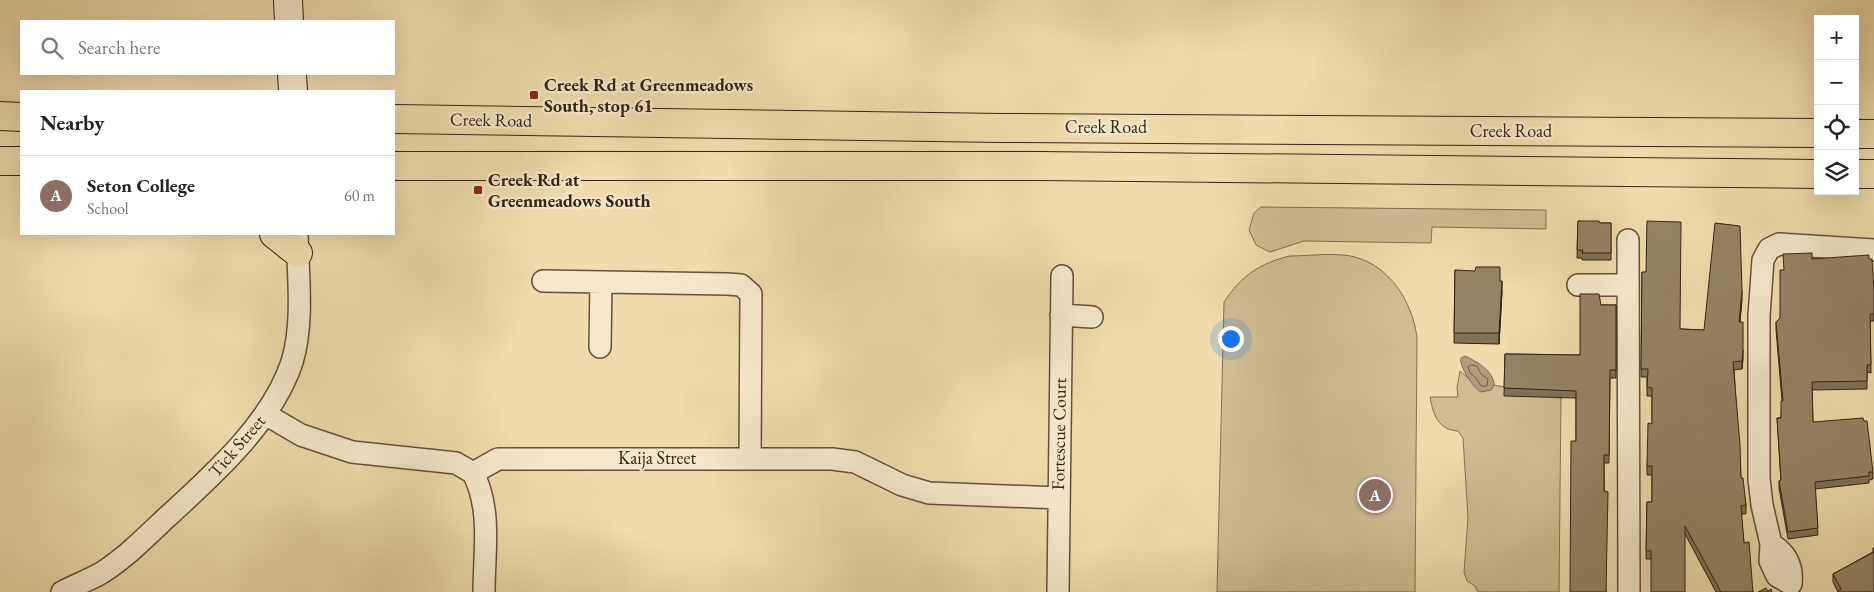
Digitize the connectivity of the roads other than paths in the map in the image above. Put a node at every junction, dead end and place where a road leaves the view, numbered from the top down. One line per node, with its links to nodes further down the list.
1 (288, 0): 2 (street)
2 (289, 20)
3 (292, 75): 4 (street)
4 (293, 90)
5 (0, 116): 6 (main road)
6 (20, 117)
7 (395, 119): 8 (main road, Creek Road)
8 (1814, 133)
9 (1859, 134): 10 (main road)
10 (1874, 134)
11 (0, 161): 12 (main road)
12 (20, 161)
13 (395, 166): 14 (main road)
14 (1814, 174)
15 (1859, 174): 16 (main road)
16 (1874, 174)
17 (277, 235): 19 (main road)
18 (1628, 240): 25 (street)
19 (298, 243): 29 (street, Tick Street)
20 (1874, 250): 33 (street)
21 (1062, 276): 26 (street, Fortescue Court)
22 (543, 281): 23 (street)
23 (601, 282): 28 (street); 30 (street)
24 (1578, 285): 25 (street)
25 (1628, 285): 37 (street)
26 (1061, 315): 27 (street); 32 (street, Fortescue Court)
27 (1092, 317)
28 (600, 347)
29 (265, 414): 31 (street); 34 (street, Tick Street)
30 (750, 458): 31 (street, Kaija Street); 32 (street, Kaija Street)
31 (473, 473): 35 (street)
32 (1059, 498): 36 (street, Fortescue Court)
33 (1795, 588)
34 (62, 592)
35 (484, 592)
36 (1058, 592)
37 (1629, 592)

